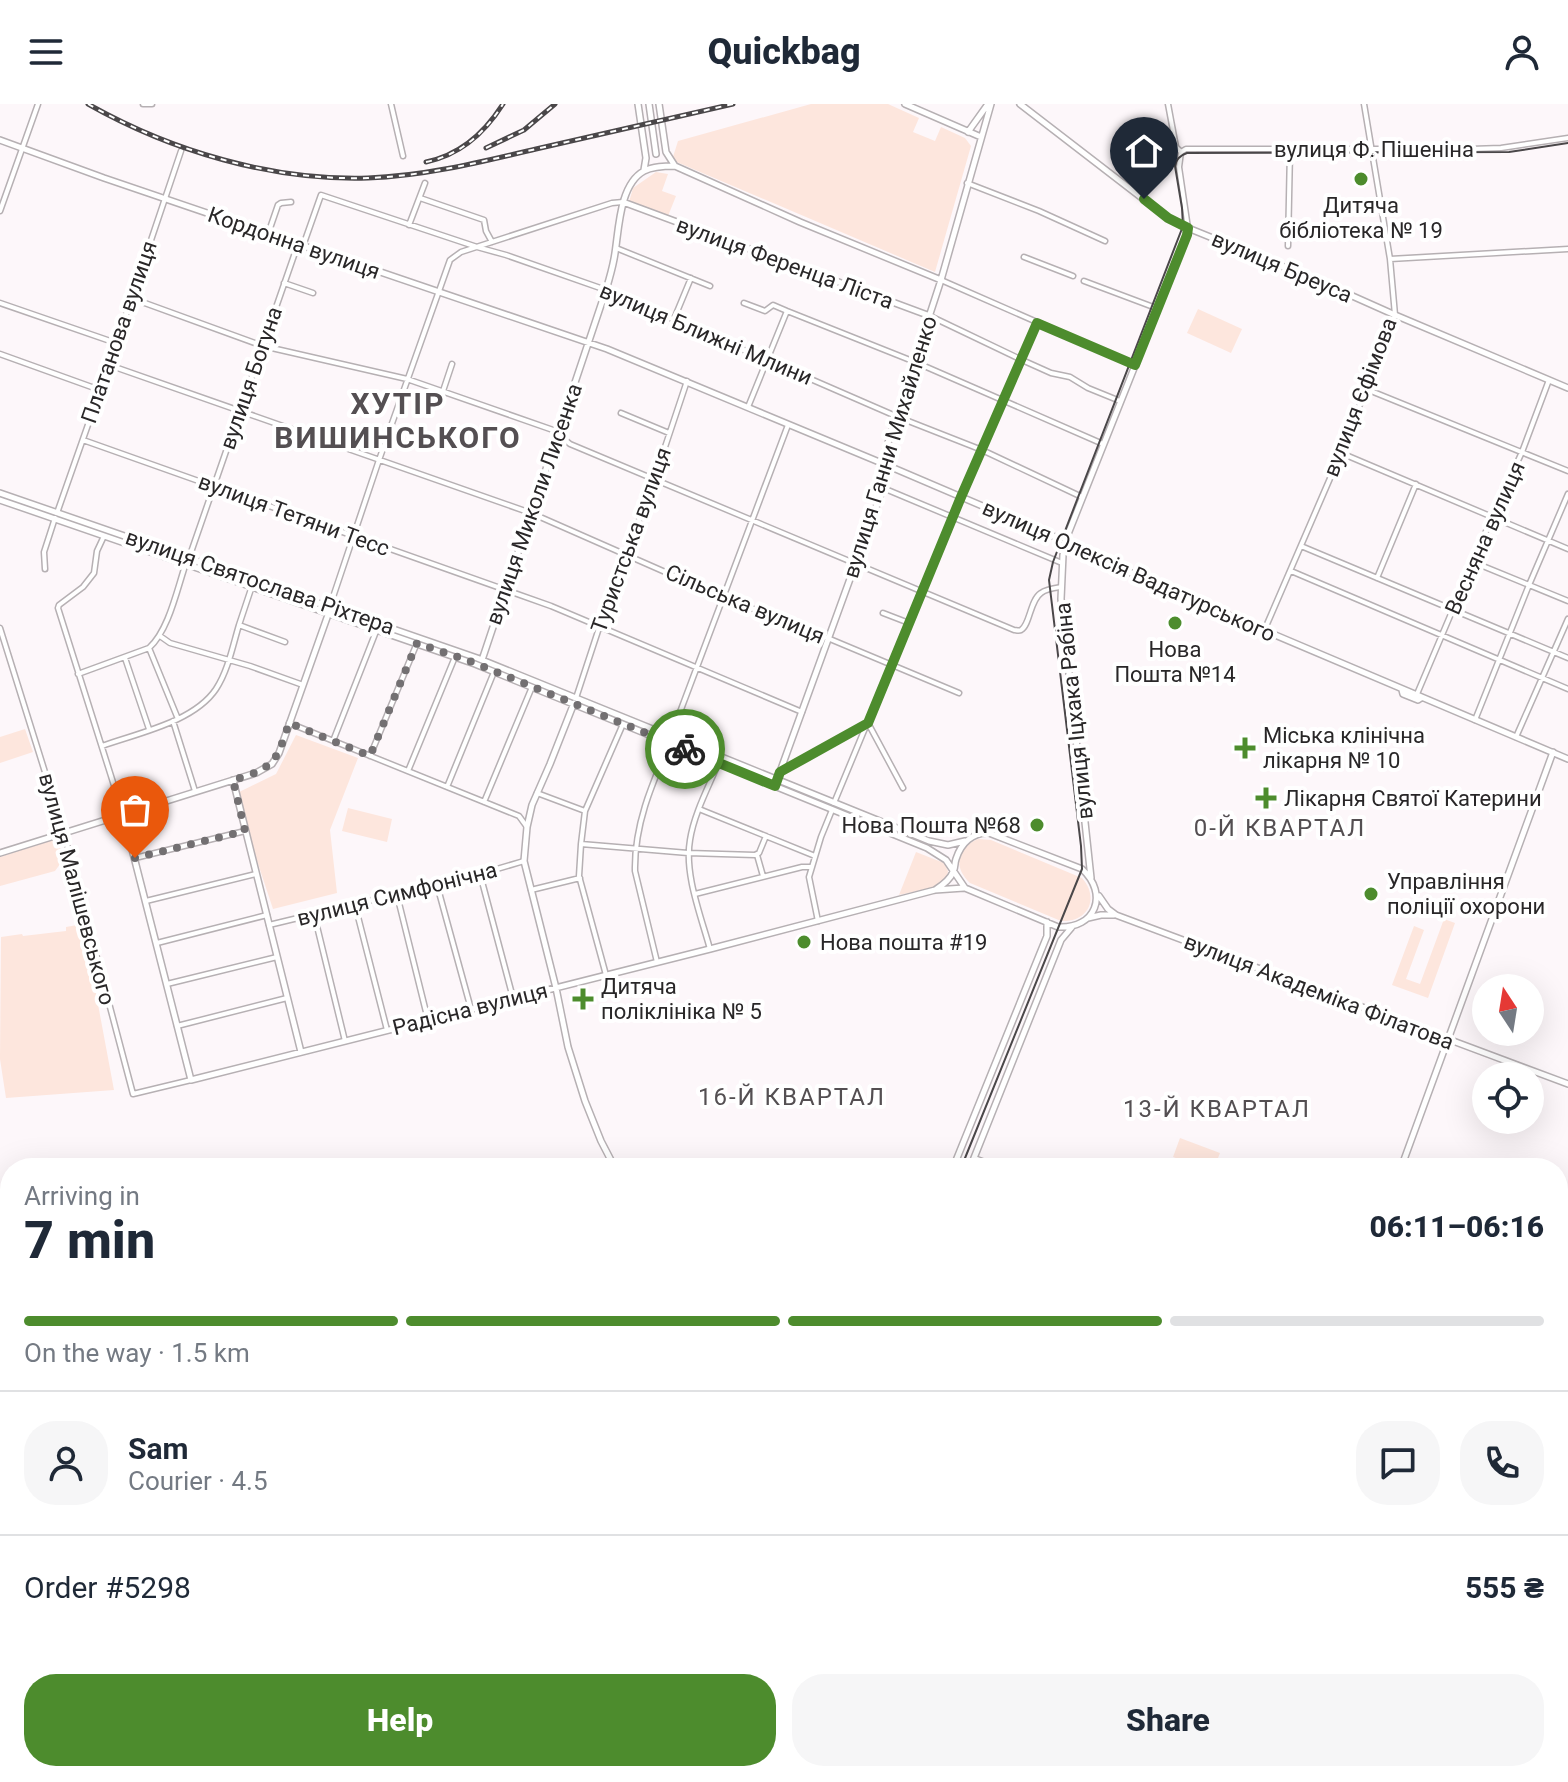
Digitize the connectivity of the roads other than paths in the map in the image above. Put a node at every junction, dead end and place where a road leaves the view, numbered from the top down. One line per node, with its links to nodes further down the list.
1 (38, 104): 17 (street)
2 (143, 104): 3 (street)
3 (152, 104)
4 (391, 104): 25 (street)
5 (638, 104): 23 (street)
6 (649, 104): 24 (street)
7 (659, 104): 21 (street)
8 (905, 104): 13 (street)
9 (990, 104): 13 (street, вулиця Ганни Михайленко); 14 (street, вулиця Ганни Михайленко)
10 (1020, 104): 37 (street, вулиця Бреуса)
11 (1168, 104): 22 (street)
12 (1364, 104): 19 (street, вулиця Єфімова)
13 (968, 132): 14 (street)
14 (981, 137): 29 (street, вулиця Ганни Михайленко)
15 (1568, 138): 19 (street, вулиця Ф. Пішеніна)
16 (0, 140): 17 (street, Кордонна вулиця)
17 (22, 148): 32 (street, Кордонна вулиця); 35 (street)
18 (1290, 150): 19 (street, вулиця Ф. Пішеніна); 22 (street, вулиця Ф. Пішеніна); 42 (street)
19 (1372, 150): 47 (street, вулиця Єфімова)
20 (181, 151): 32 (street, Платанова вулиця)
21 (666, 152): 24 (street); 26 (street)
22 (1181, 152): 37 (street)
23 (645, 153): 24 (street); 27 (street)
24 (656, 154)
25 (403, 156)
26 (675, 166): 27 (street); 50 (street)
27 (644, 170): 34 (street)
28 (425, 183): 31 (street)
29 (967, 183): 39 (street); 50 (street, вулиця Ганни Михайленко)
30 (321, 195): 36 (street, вулиця Ближні Млини); 41 (street, вулиця Богуна)
31 (420, 198): 36 (street); 40 (street)
32 (165, 199): 38 (street, Кордонна вулиця); 57 (street, Платанова вулиця)
33 (291, 202): 38 (street)
34 (623, 202): 40 (street); 44 (street, вулиця Миколи Лисенка); 63 (street, вулиця Ференца Ліста)
35 (0, 211)
36 (409, 225): 43 (street, вулиця Ближні Млини)
37 (1188, 228): 60 (street, вулиця Іцхака Рабіна); 62 (street, вулиця Бреуса)
38 (268, 234): 41 (street, Кордонна вулиця)
39 (1105, 241)
40 (492, 242): 43 (street)
41 (301, 245): 52 (street, вулиця Богуна); 55 (street, Кордонна вулиця)
42 (1288, 246)
43 (477, 247): 54 (street, вулиця Ближні Млини); 55 (street)
44 (616, 248): 49 (street); 54 (street, вулиця Миколи Лисенка)
45 (1568, 249): 47 (street)
46 (1024, 257): 48 (street)
47 (1390, 259): 62 (street, вулиця Єфімова)
48 (1073, 276)
49 (691, 278): 53 (street); 64 (street)
50 (941, 280): 63 (street, вулиця Ганни Михайленко); 65 (street)
51 (1084, 281): 60 (street)
52 (284, 283): 56 (street); 68 (street, вулиця Богуна)
53 (710, 286)
54 (606, 290): 64 (street, вулиця Ближні Млини); 66 (street, вулиця Миколи Лисенка)
55 (438, 292): 66 (street, Кордонна вулиця); 76 (street)
56 (313, 293)
57 (131, 298): 67 (street, Платанова вулиця); 68 (street)
58 (0, 303): 67 (street)
59 (744, 303): 61 (street)
60 (1156, 308): 75 (street, вулиця Іцхака Рабіна)
61 (787, 311): 70 (street); 72 (street)
62 (1395, 315): 77 (street, вулиця Бреуса); 80 (street, вулиця Єфімова)
63 (930, 316): 71 (street, вулиця Ференца Ліста); 72 (street, вулиця Ганни Михайленко)
64 (674, 319): 70 (street, вулиця Ближні Млини)
65 (1037, 323): 71 (street); 75 (street)
66 (590, 342): 78 (street, вулиця Олексія Вадатурського); 90 (street, вулиця Миколи Лисенка)
67 (116, 343): 74 (street, Платанова вулиця)
68 (263, 346): 76 (street); 86 (street, вулиця Богуна)
69 (0, 354): 81 (street)
70 (767, 360): 85 (street); 88 (street, вулиця Ближні Млини)
71 (1022, 360): 83 (street); 84 (street, вулиця Ференца Ліста)
72 (915, 362): 83 (street); 88 (street, вулиця Ганни Михайленко)
73 (452, 364): 82 (street)
74 (109, 365): 81 (street, Платанова вулиця); 86 (street, Сільська вулиця)
75 (1135, 365): 84 (street, вулиця Іцхака Рабіна)
76 (407, 379): 82 (street); 97 (street)
77 (1549, 380): 79 (street, вулиця Бреуса); 95 (street, Весняна вулиця)
78 (687, 381): 85 (street, вулиця Олексія Вадатурського); 91 (street, Туристська вулиця)
79 (1568, 388)
80 (1366, 389): 95 (street); 96 (street, вулиця Єфімова)
81 (100, 390): 92 (street, Платанова вулиця)
82 (443, 391): 90 (street)
83 (1004, 400): 93 (street); 94 (street)
84 (1121, 401): 93 (street, вулиця Іцхака Рабіна)
85 (748, 407): 89 (street, вулиця Олексія Вадатурського)
86 (240, 410): 97 (street, Сільська вулиця); 102 (street, вулиця Богуна)
87 (621, 413): 91 (street)
88 (898, 417): 94 (street, вулиця Ближні Млини); 98 (street, вулиця Ганни Михайленко)
89 (788, 425): 98 (street, вулиця Олексія Вадатурського); 113 (street)
90 (558, 433): 100 (street); 109 (street, вулиця Миколи Лисенка)
91 (669, 433): 100 (street, Туристська вулиця)
92 (83, 440): 102 (street, вулиця Тетяни Тесс); 110 (street, Платанова вулиця)
93 (1103, 444): 107 (street, вулиця Іцхака Рабіна)
94 (982, 450): 106 (street); 107 (street, вулиця Ближні Млини)
95 (1522, 452): 99 (street); 112 (street, Весняна вулиця)
96 (1341, 453): 101 (street); 118 (street, вулиця Єфімова)
97 (379, 460): 109 (street, Сільська вулиця); 115 (street)
98 (884, 464): 103 (street, вулиця Ганни Михайленко); 106 (street, вулиця Олексія Вадатурського)
99 (1568, 471)
100 (654, 480): 113 (street); 120 (street, Туристська вулиця)
101 (1416, 484): 112 (street); 127 (street)
102 (214, 486): 115 (street, вулиця Тетяни Тесс); 121 (street, вулиця Богуна)
103 (883, 488): 111 (street); 124 (street, вулиця Ганни Михайленко)
104 (0, 493): 110 (street, вулиця Святослава Ріхтера)
105 (1568, 494): 116 (street)
106 (961, 497): 111 (street); 117 (street, вулиця Олексія Вадатурського)
107 (1082, 497): 117 (street, вулиця Іцхака Рабіна)
108 (0, 500): 110 (street, вулиця Святослава Ріхтера)
109 (531, 513): 120 (street, Сільська вулиця); 131 (street, вулиця Миколи Лисенка)
110 (56, 516): 114 (street, вулиця Святослава Ріхтера); 121 (street, вулиця Святослава Ріхтера); 125 (street, Платанова вулиця)
111 (954, 517): 123 (street); 132 (street)
112 (1492, 517): 116 (street); 122 (street, Весняна вулиця)
113 (751, 520): 124 (street); 133 (street)
114 (104, 535): 121 (street, вулиця Святослава Ріхтера); 162 (street)
115 (353, 536): 131 (street, вулиця Тетяни Тесс); 135 (street)
116 (1548, 541): 119 (street); 128 (street)
117 (1065, 544): 123 (street, вулиця Іцхака Рабіна); 144 (street, вулиця Олексія Вадатурського)
118 (1301, 546): 126 (street, вулиця Єфімова); 127 (street)
119 (1568, 549)
120 (626, 554): 133 (street, Сільська вулиця); 142 (street, Туристська вулиця)
121 (188, 561): 129 (street, вулиця Святослава Ріхтера); 135 (street, вулиця Святослава Ріхтера); 147 (street, вулиця Богуна)
122 (1473, 562): 128 (street); 136 (street, Весняна вулиця)
123 (1062, 563): 130 (street, вулиця Іцхака Рабіна)
124 (856, 565): 132 (street); 148 (street, вулиця Ганни Михайленко)
125 (45, 569)
126 (1290, 571): 144 (street, вулиця Єфімова); 146 (street)
127 (1377, 578): 136 (street)
128 (1529, 585): 134 (street); 145 (street)
129 (252, 586): 135 (street, вулиця Святослава Ріхтера); 140 (street)
130 (1061, 587): 132 (street); 216 (street, вулиця Іцхака Рабіна)
131 (505, 590): 142 (street, вулиця Тетяни Тесс); 158 (street, вулиця Миколи Лисенка)
132 (922, 592): 139 (street)
133 (722, 597): 148 (street, Сільська вулиця); 160 (street)
134 (1568, 601)
135 (330, 609): 143 (street, вулиця Святослава Ріхтера); 158 (street, вулиця Святослава Ріхтера); 164 (street)
136 (1454, 610): 145 (street); 146 (street, Весняна вулиця)
137 (883, 613): 139 (street)
138 (1568, 619): 152 (street)
139 (909, 623): 159 (street)
140 (239, 625): 149 (street); 156 (street)
141 (0, 628): 199 (street, вулиця Малішевського)
142 (599, 628): 160 (street, вулиця Тетяни Тесс); 169 (street, Туристська вулиця)
143 (377, 629): 150 (street, вулиця Святослава Ріхтера); 179 (street)
144 (1264, 631): 168 (street, вулиця Олексія Вадатурського)
145 (1510, 633): 152 (street); 157 (street)
146 (1442, 635): 157 (street); 168 (street, Весняна вулиця)
147 (160, 636): 151 (street); 156 (street)
148 (829, 639): 159 (street, Сільська вулиця); 170 (street, вулиця Ганни Михайленко)
149 (285, 642)
150 (417, 643): 153 (street, вулиця Святослава Ріхтера); 182 (street)
151 (149, 648): 154 (street); 171 (street)
152 (1554, 652): 155 (street); 163 (street)
153 (455, 657): 158 (street, вулиця Святослава Ріхтера); 185 (street)
154 (125, 658): 162 (street); 176 (street)
155 (1568, 658)
156 (228, 659): 164 (street); 171 (street)
157 (1499, 660): 163 (street); 172 (street)
158 (480, 663): 161 (street, вулиця Святослава Ріхтера); 169 (street, вулиця Святослава Ріхтера)
159 (893, 665): 167 (street, Сільська вулиця); 174 (street)
160 (697, 669): 170 (street, вулиця Тетяни Тесс); 178 (street)
161 (494, 672): 165 (street, вулиця Святослава Ріхтера); 188 (street)
162 (78, 674): 180 (street)
163 (1542, 678): 166 (street); 177 (street)
164 (303, 685): 173 (street)
165 (532, 687): 169 (street, вулиця Святослава Ріхтера); 192 (street)
166 (1568, 689)
167 (959, 693)
168 (1419, 696): 172 (street, вулиця Олексія Вадатурського)
169 (575, 701): 175 (street, вулиця Святослава Ріхтера); 178 (street, вулиця Святослава Ріхтера); 191 (street, Туристська вулиця)
170 (802, 712): 186 (street, вулиця Ганни Михайленко)
171 (176, 720): 176 (street); 190 (street)
172 (1475, 720): 177 (street, вулиця Олексія Вадатурського)
173 (289, 723): 179 (street); 187 (street)
174 (868, 723): 186 (street); 189 (street); 193 (street)
175 (623, 724): 178 (street, вулиця Святослава Ріхтера); 195 (street)
176 (149, 729): 180 (street)
177 (1516, 737): 181 (street, вулиця Олексія Вадатурського)
178 (670, 739): 184 (street, вулиця Святослава Ріхтера); 186 (street, вулиця Святослава Ріхтера); 203 (street)
179 (333, 741): 182 (street)
180 (102, 746): 196 (street)
181 (1553, 752): 183 (street, вулиця Олексія Вадатурського); 247 (street)
182 (370, 756): 185 (street)
183 (1568, 759)
184 (719, 763): 186 (street, вулиця Святослава Ріхтера); 194 (street)
185 (408, 771): 188 (street)
186 (778, 779): 193 (street, вулиця Святослава Ріхтера)
187 (233, 780): 190 (street); 198 (street)
188 (447, 787): 192 (street)
189 (903, 788)
190 (195, 791): 196 (street)
191 (537, 793): 195 (street); 197 (street, Туристська вулиця)
192 (484, 802): 197 (street)
193 (833, 807): 201 (street, вулиця Святослава Ріхтера); 207 (street); 211 (street, вулиця Святослава Ріхтера)
194 (699, 809): 200 (street); 205 (street)
195 (585, 811): 202 (street)
196 (123, 814): 199 (street); 208 (street)
197 (527, 827): 209 (street, Туристська вулиця)
198 (245, 831): 208 (street); 212 (street)
199 (64, 833): 204 (street); 250 (street, вулиця Малішевського)
200 (766, 836): 206 (street); 207 (street)
201 (966, 841): 211 (street); 216 (street, вулиця Святослава Ріхтера)
202 (581, 844): 203 (street); 215 (street)
203 (635, 848): 205 (street); 237 (street)
204 (0, 853)
205 (688, 853): 206 (street); 222 (street)
206 (757, 855): 214 (street)
207 (815, 856): 210 (street)
208 (135, 858): 224 (street)
209 (524, 861): 213 (street, вулиця Симфонічна); 220 (street, Туристська вулиця)
210 (811, 867): 214 (street); 230 (street)
211 (954, 870): 219 (street); 221 (street)
212 (256, 874): 224 (street); 227 (street)
213 (480, 874): 217 (street, вулиця Симфонічна); 242 (street)
214 (763, 876): 222 (street)
215 (580, 878): 220 (street); 238 (street)
216 (1091, 879): 218 (street)
217 (437, 885): 223 (street, вулиця Симфонічна); 243 (street)
218 (1095, 887): 228 (street); 229 (street)
219 (965, 888): 221 (street, Радісна вулиця); 231 (street)
220 (531, 890): 240 (street, Туристська вулиця)
221 (935, 890): 230 (street, Радісна вулиця)
222 (695, 894): 235 (street)
223 (397, 895): 225 (street, вулиця Симфонічна); 244 (street)
224 (146, 901): 234 (street)
225 (355, 905): 226 (street, вулиця Симфонічна); 246 (street)
226 (314, 914): 232 (street, вулиця Симфонічна); 248 (street)
227 (267, 915): 232 (street); 234 (street)
228 (1116, 915): 229 (street, вулиця Академіка Філатова); 247 (street, вулиця Академіка Філатова)
229 (1087, 919): 233 (street)
230 (818, 921): 235 (street, Радісна вулиця)
231 (1047, 922): 233 (street); 253 (street)
232 (269, 925): 236 (street)
233 (1072, 927): 254 (street)
234 (157, 943): 239 (street)
235 (710, 949): 237 (street, Радісна вулиця)
236 (277, 957): 239 (street); 241 (street)
237 (657, 962): 238 (street, Радісна вулиця)
238 (606, 975): 240 (street, Радісна вулиця)
239 (167, 984): 245 (street)
240 (556, 988): 242 (street, Радісна вулиця); 252 (street, Туристська вулиця)
241 (287, 998): 245 (street); 249 (street)
242 (513, 998): 243 (street, Радісна вулиця)
243 (471, 1009): 244 (street, Радісна вулиця)
244 (428, 1020): 246 (street, Радісна вулиця)
245 (177, 1026): 250 (street)
246 (387, 1030): 248 (street, Радісна вулиця)
247 (1449, 1040): 251 (street, вулиця Академіка Філатова); 255 (street)
248 (345, 1041): 249 (street, Радісна вулиця)
249 (301, 1052): 250 (street, Радісна вулиця)
250 (191, 1080)
251 (1568, 1084)
252 (610, 1158)
253 (957, 1158)
254 (974, 1158)
255 (1405, 1158)

